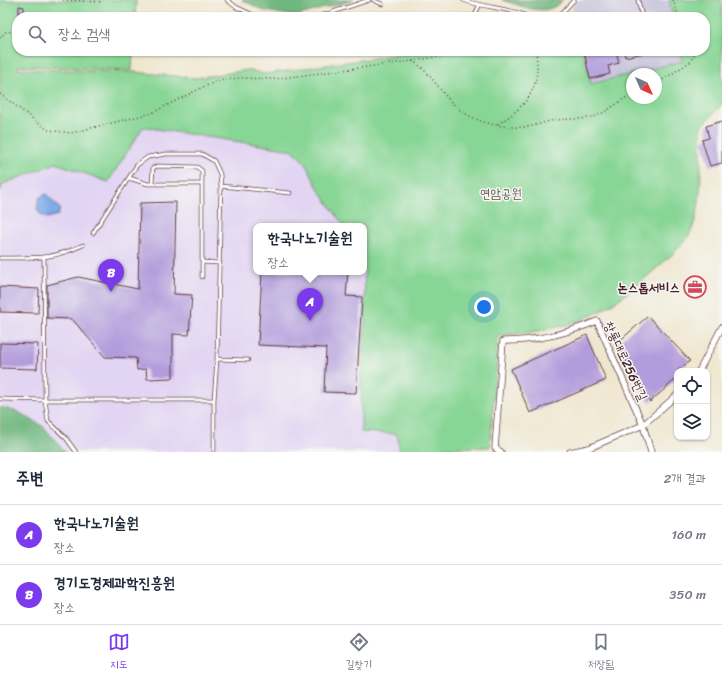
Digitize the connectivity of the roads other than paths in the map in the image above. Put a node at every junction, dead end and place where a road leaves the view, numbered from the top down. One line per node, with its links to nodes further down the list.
1 (227, 0): 9 (lane)
2 (369, 0): 10 (lane)
3 (373, 0): 7 (lane)
4 (463, 0): 8 (lane)
5 (574, 0): 13 (lane)
6 (638, 0): 14 (lane)
7 (382, 4)
8 (479, 6): 11 (lane); 12 (lane)
9 (246, 12)
10 (333, 12)
11 (476, 12)
12 (514, 12)
13 (563, 12)
14 (641, 12)
15 (130, 178): 16 (lane); 18 (lane); 20 (lane)
16 (152, 184): 17 (lane); 17 (lane)
17 (202, 184): 24 (lane)
18 (221, 186): 19 (lane); 25 (lane)
19 (290, 193)
20 (93, 233)
21 (83, 245): 23 (lane)
22 (0, 258): 23 (lane)
23 (44, 258): 33 (lane)
24 (202, 262): 25 (lane); 26 (lane)
25 (220, 263): 28 (lane)
26 (202, 277)
27 (722, 328): 30 (street)
28 (217, 359): 29 (lane); 34 (lane)
29 (248, 360)
30 (701, 368)
31 (674, 397): 35 (street, 창룡대로256번길)
32 (0, 398): 33 (lane)
33 (45, 400): 34 (lane); 36 (lane)
34 (214, 400): 37 (lane)
35 (643, 425): 38 (street, 창룡대로256번길); 39 (street, 창룡대로256번길); 40 (street)
36 (76, 452)
37 (214, 452)
38 (501, 452)
39 (570, 452)
40 (651, 452)

